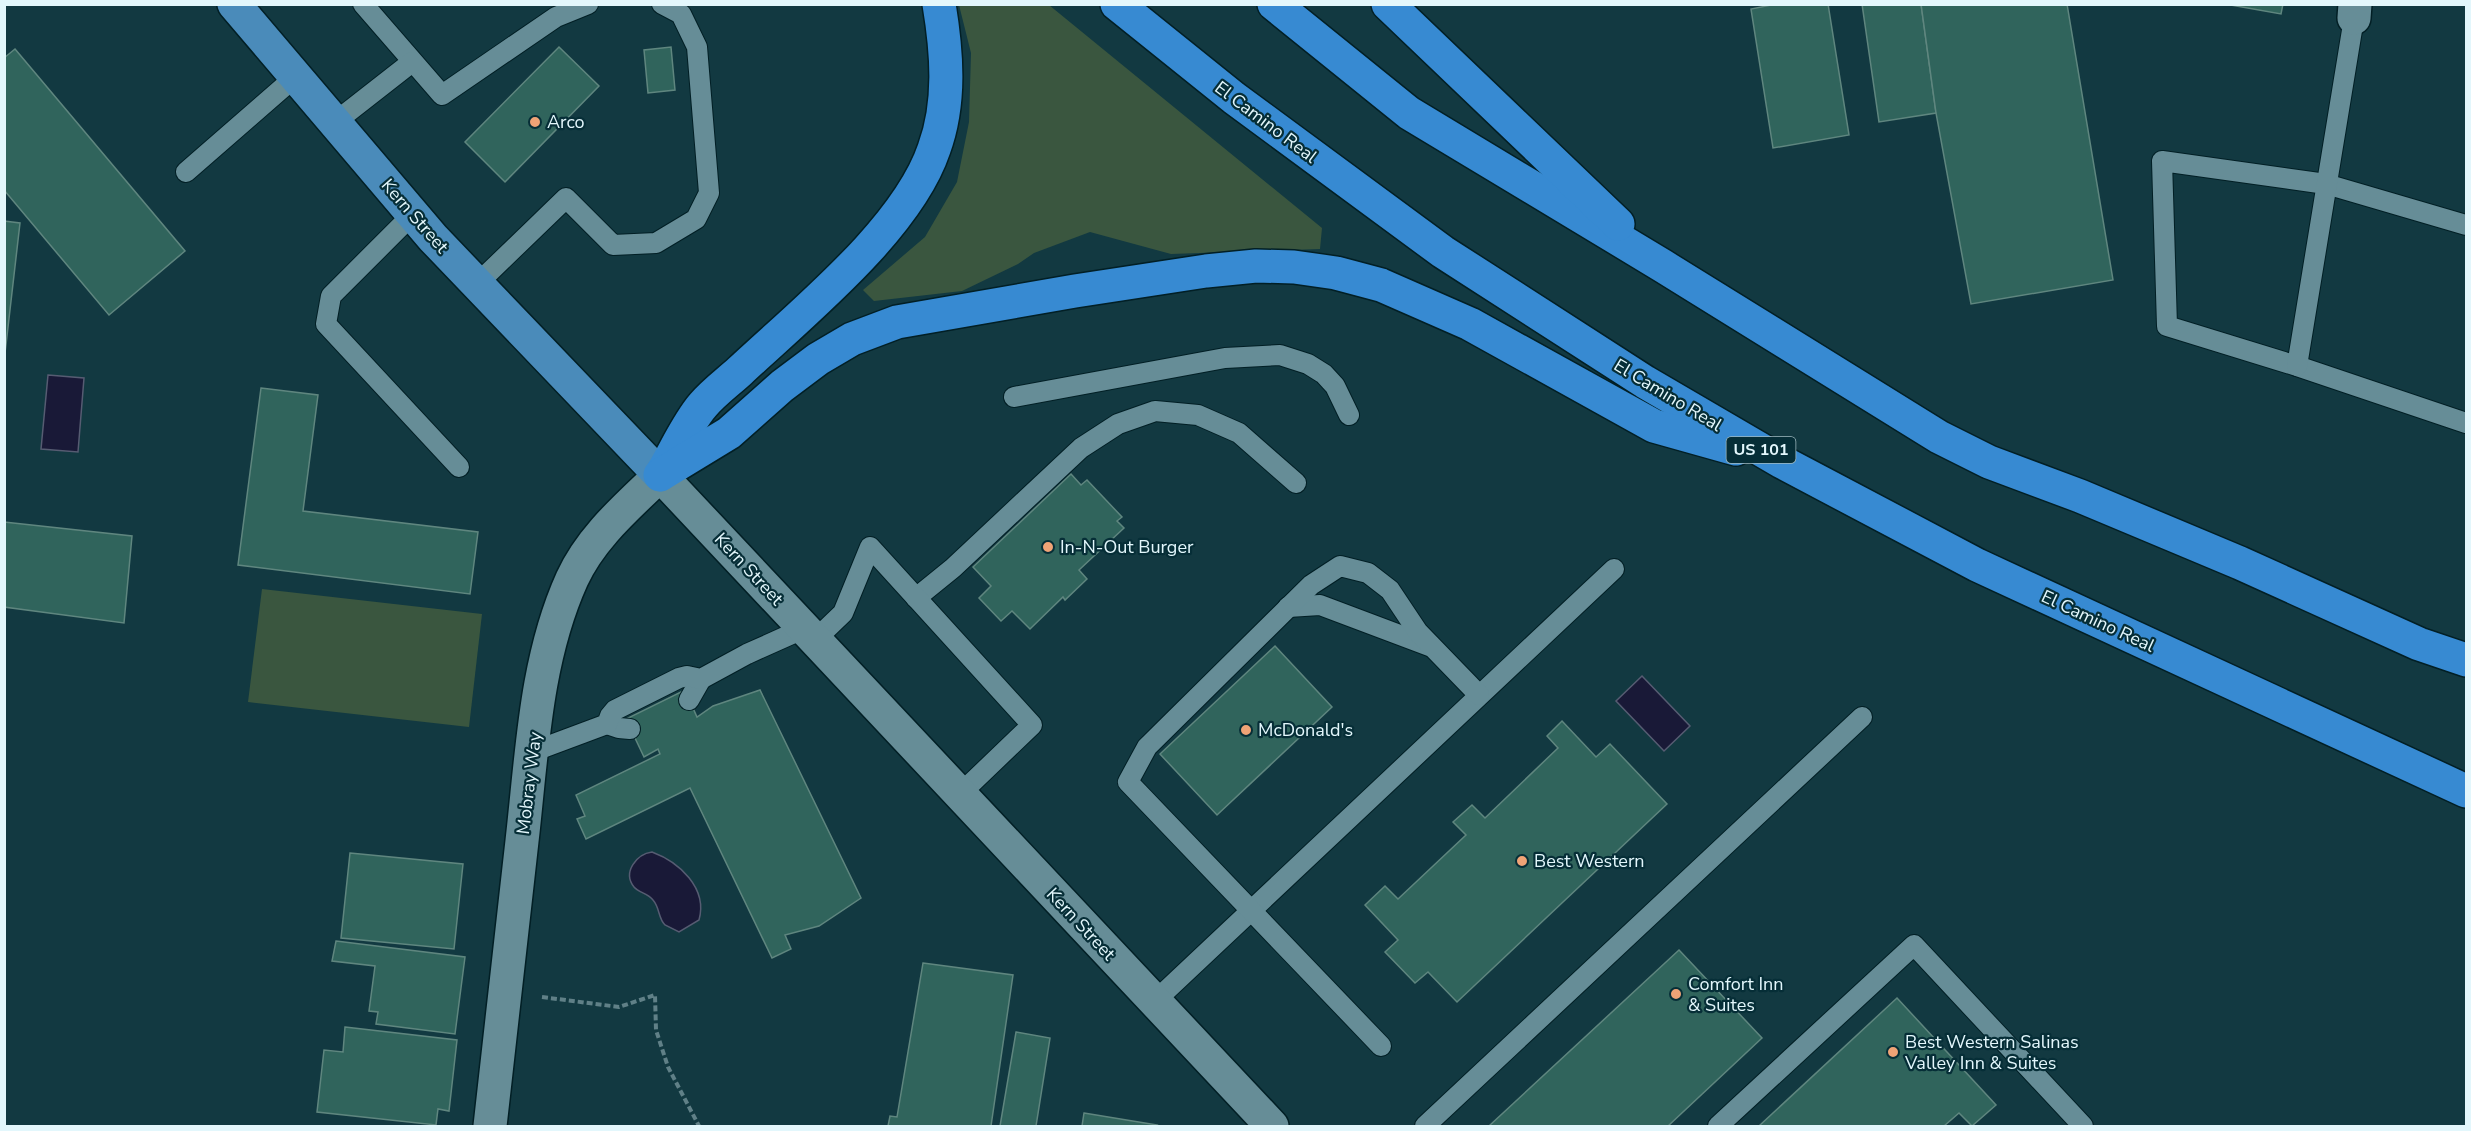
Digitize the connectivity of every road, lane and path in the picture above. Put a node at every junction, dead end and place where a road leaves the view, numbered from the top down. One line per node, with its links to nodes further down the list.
1 (234, 4): 11 (main road, Kern Street)
2 (363, 4): 10 (lane)
3 (588, 4): 10 (lane)
4 (662, 4): 18 (lane)
5 (939, 4): 25 (highway)
6 (1117, 4): 23 (highway, El Camino Real / US 101)
7 (1274, 4): 17 (highway)
8 (1388, 4): 17 (highway)
9 (2355, 11): 14 (lane)
10 (412, 62): 12 (lane)
11 (295, 77): 12 (main road, Kern Street); 13 (lane)
12 (334, 123): 15 (main road, Kern Street)
13 (186, 172)
14 (2326, 184): 16 (lane); 19 (lane); 19 (lane)
15 (413, 214): 18 (main road, Kern Street); 24 (lane)
16 (2466, 225)
17 (1663, 266): 32 (highway)
18 (477, 284): 25 (main road, Kern Street)
19 (2296, 366): 22 (lane)
20 (1014, 397): 21 (lane)
21 (1349, 415)
22 (2466, 423)
23 (1782, 462): 25 (highway); 40 (highway, El Camino Real / US 101)
24 (459, 467)
25 (660, 475): 30 (street, Kern Street); 39 (street, Mobray Way)
26 (1296, 483): 28 (lane)
27 (1614, 569): 34 (lane)
28 (916, 598): 30 (lane); 41 (lane)
29 (1288, 607): 31 (lane); 31 (lane); 42 (lane)
30 (810, 634): 33 (lane); 41 (street, Kern Street)
31 (1434, 648): 34 (lane)
32 (2466, 660)
33 (701, 679): 35 (lane); 37 (lane)
34 (1479, 695): 42 (lane)
35 (689, 700)
36 (1862, 717): 49 (lane)
37 (607, 724): 38 (lane); 39 (lane)
38 (630, 729)
39 (532, 752): 43 (street, Mobray Way)
40 (2466, 791)
41 (959, 795): 44 (street, Kern Street)
42 (1250, 912): 44 (lane); 45 (lane)
43 (506, 992): 46 (street, Mobray Way); 47 (path)
44 (1154, 1002): 48 (street, Kern Street)
45 (1381, 1046)
46 (490, 1126)
47 (699, 1126)
48 (1272, 1126)
49 (1425, 1126)
50 (1718, 1126): 51 (lane)
51 (2084, 1126)

